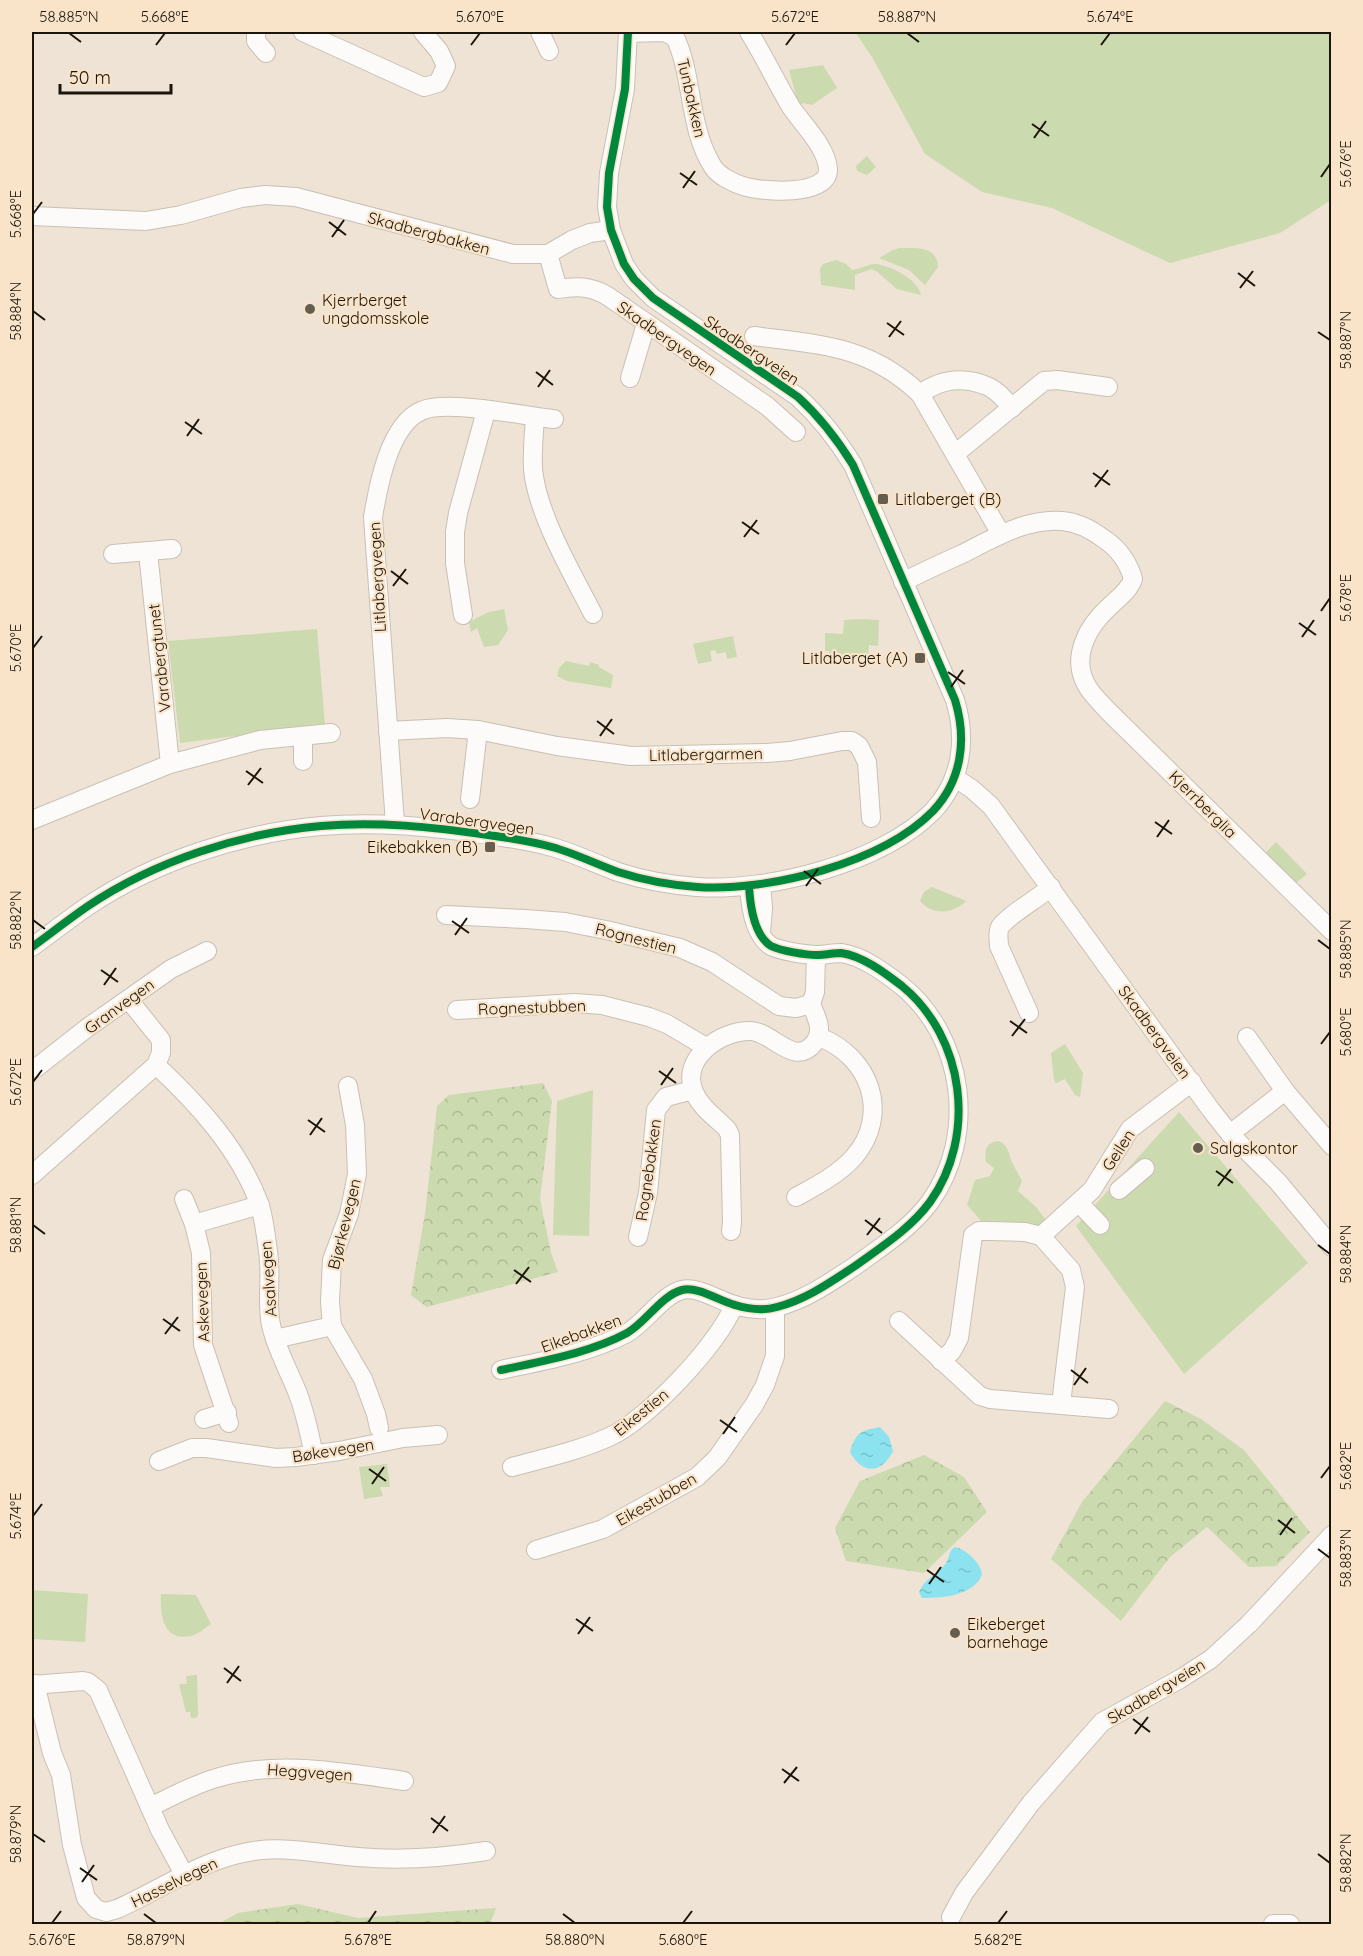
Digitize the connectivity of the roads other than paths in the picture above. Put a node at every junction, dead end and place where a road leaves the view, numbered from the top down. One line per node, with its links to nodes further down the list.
1 (256, 32): 8 (street)
2 (303, 32): 3 (street)
3 (423, 32)
4 (540, 32): 7 (street)
5 (628, 32): 6 (street, Tunbakken); 10 (street, Skadbergveien)
6 (749, 32)
7 (549, 51)
8 (266, 53)
9 (32, 216): 11 (street, Skadbergbakken)
10 (611, 230): 11 (street, Skadbergbakken); 27 (street, Skadbergveien)
11 (548, 254): 12 (street, Skadbergvegen)
12 (646, 324): 14 (street); 21 (street, Skadbergvegen)
13 (754, 336): 16 (street)
14 (630, 378)
15 (1108, 387): 17 (street)
16 (920, 394): 17 (street); 22 (street)
17 (1012, 408): 22 (street)
18 (486, 411): 19 (street, Litlabergvegen); 29 (street); 31 (street, Litlabergvegen)
19 (535, 417): 20 (street, Litlabergvegen); 28 (street)
20 (554, 420)
21 (796, 432)
22 (956, 454): 23 (street)
23 (1001, 534): 27 (street); 44 (street, Kjerrberglia)
24 (171, 549): 25 (street)
25 (148, 552): 26 (street); 35 (street, Varabergtunet)
26 (113, 554)
27 (903, 582): 36 (street, Skadbergveien)
28 (593, 614)
29 (463, 615)
30 (478, 730): 31 (street, Litlabergarmen); 37 (street); 38 (street, Litlabergarmen)
31 (388, 731): 40 (street, Litlabergvegen)
32 (331, 733): 33 (street)
33 (303, 736): 34 (street); 35 (street)
34 (303, 761)
35 (170, 764): 39 (street)
36 (951, 782): 41 (street, Varabergvegen); 42 (street, Skadbergveien)
37 (470, 799)
38 (871, 818)
39 (32, 820)
40 (395, 824): 41 (street, Varabergvegen); 45 (street, Varabergvegen)
41 (755, 885): 47 (street, Eikebakken)
42 (1051, 887): 51 (street); 57 (street, Skadbergveien)
43 (446, 915): 49 (street, Rognestien)
44 (1332, 931)
45 (32, 947)
46 (207, 951): 48 (street, Granvegen)
47 (816, 955): 49 (street); 77 (street, Eikebakken)
48 (129, 1000): 55 (street); 56 (street, Granvegen)
49 (811, 1004): 52 (street)
50 (457, 1010): 54 (street, Rognestubben)
51 (1029, 1013)
52 (819, 1036): 54 (street); 66 (street)
53 (1247, 1037): 60 (street)
54 (706, 1047): 59 (street)
55 (156, 1065): 64 (street); 69 (street, Asalvegen)
56 (36, 1068)
57 (1192, 1082): 61 (street, Skadbergveien); 68 (street, Geilen)
58 (348, 1086): 79 (street, Bjørkevegen)
59 (693, 1090): 72 (street); 74 (street, Rognebakken)
60 (1285, 1091): 61 (street); 62 (street)
61 (1230, 1134): 75 (street, Skadbergveien)
62 (1332, 1146)
63 (1144, 1168): 65 (street, Geilen)
64 (32, 1175)
65 (1119, 1190)
66 (796, 1197)
67 (184, 1199): 70 (street, Askevegen)
68 (1079, 1203): 71 (street); 73 (street, Geilen)
69 (260, 1205): 70 (street); 80 (street, Asalvegen)
70 (194, 1224): 85 (street, Askevegen)
71 (1100, 1225)
72 (731, 1231)
73 (1041, 1236): 81 (street); 83 (street)
74 (638, 1237)
75 (1332, 1247)
76 (734, 1305): 77 (street, Eikebakken); 82 (street, Eikebakken); 90 (street, Eikestien)
77 (776, 1308): 92 (street, Eikestubben)
78 (899, 1321): 81 (street)
79 (332, 1326): 80 (street); 86 (street, Bjørkevegen)
80 (275, 1339): 88 (street, Asalvegen)
81 (941, 1361): 83 (street)
82 (501, 1370)
83 (1061, 1404): 84 (street)
84 (1109, 1409)
85 (204, 1419)
86 (379, 1428)
87 (438, 1435): 88 (street, Bøkevegen)
88 (314, 1455): 89 (street, Bøkevegen)
89 (159, 1461)
90 (512, 1467)
91 (1332, 1535): 98 (street, Skadbergveien)
92 (536, 1550)
93 (33, 1685): 95 (street); 97 (street, Hasselvegen)
94 (404, 1781): 95 (street, Heggvegen)
95 (150, 1807): 97 (street)
96 (486, 1851): 97 (street, Hasselvegen)
97 (185, 1876)
98 (951, 1917)
99 (1273, 1924): 100 (street)
100 (1290, 1924)

